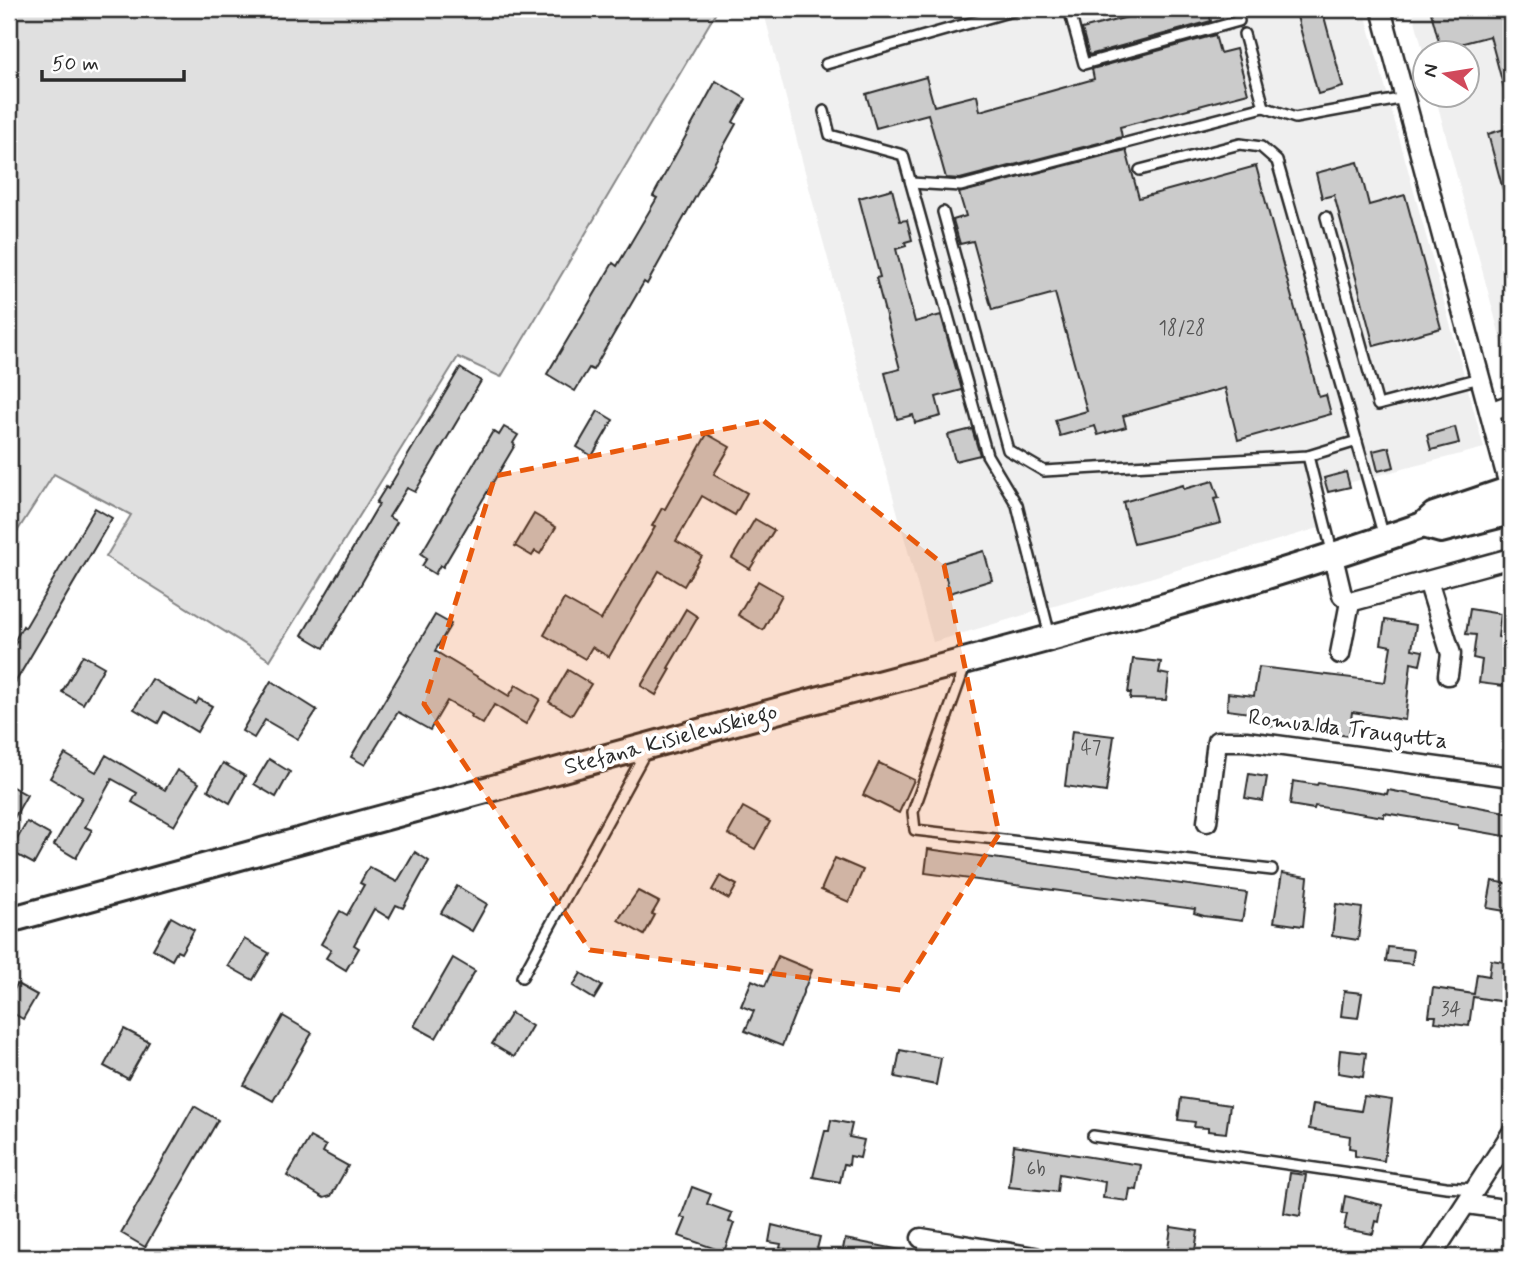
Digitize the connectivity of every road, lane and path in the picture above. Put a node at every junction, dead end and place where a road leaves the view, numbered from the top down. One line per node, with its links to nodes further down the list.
1 (1020, 9): 6 (lane)
2 (1069, 9): 3 (lane)
3 (1236, 9)
4 (1381, 9): 7 (street)
5 (1244, 34): 8 (lane)
6 (827, 64)
7 (1405, 98): 8 (lane); 14 (street)
8 (1264, 107): 11 (lane)
9 (824, 111): 11 (lane)
10 (1140, 170): 17 (lane)
11 (911, 183): 25 (lane)
12 (943, 212): 18 (lane)
13 (1326, 216): 14 (lane)
14 (1480, 378): 16 (street)
15 (1511, 408): 16 (street)
16 (1490, 412): 19 (street)
17 (1357, 441): 18 (lane); 20 (lane)
18 (1308, 456): 21 (lane)
19 (1511, 496): 20 (main road, Stefana Kisielewskiego)
20 (1384, 538): 21 (main road, Stefana Kisielewskiego)
21 (1333, 556): 24 (street); 25 (main road, Stefana Kisielewskiego)
22 (1510, 562): 23 (street)
23 (1428, 581): 24 (street); 28 (street)
24 (1350, 602): 26 (street)
25 (1051, 637): 27 (main road, Stefana Kisielewskiego)
26 (1340, 654)
27 (967, 661): 29 (main road, Stefana Kisielewskiego); 32 (lane)
28 (1448, 675)
29 (649, 746): 33 (main road, Stefana Kisielewskiego); 34 (lane)
30 (1511, 777): 31 (street, Romualda Traugutta)
31 (1207, 822)
32 (1272, 870)
33 (9, 920)
34 (522, 977)
35 (1511, 1134): 37 (street)
36 (1093, 1136): 37 (lane)
37 (1471, 1196): 38 (street); 41 (street)
38 (1511, 1210)
39 (921, 1238): 40 (street)
40 (1035, 1257)
41 (1431, 1257)

